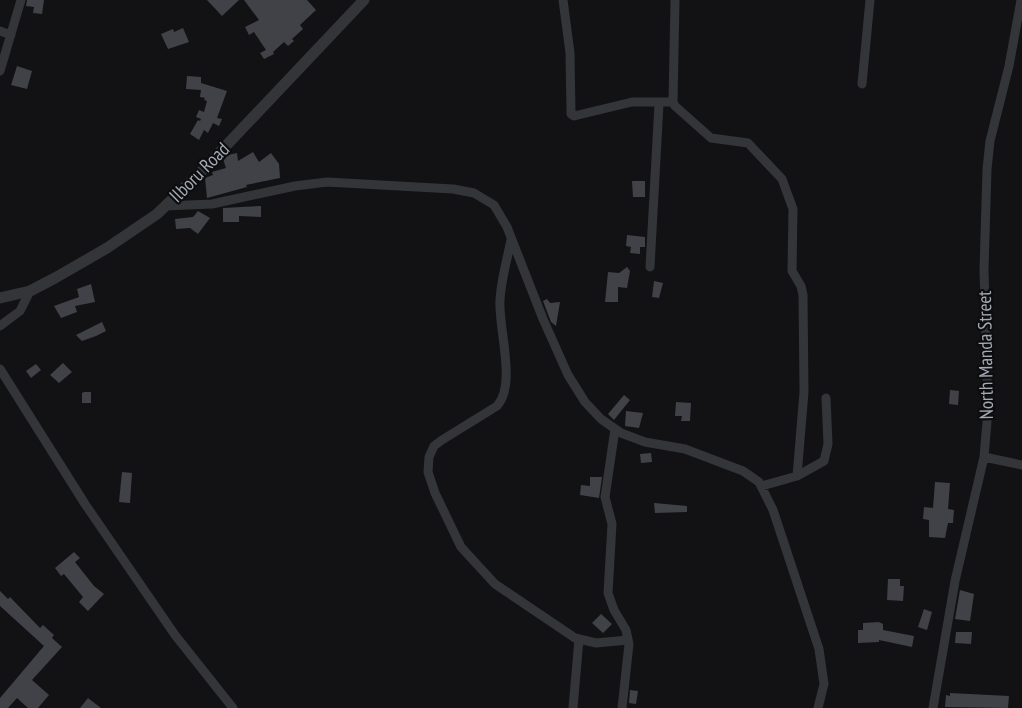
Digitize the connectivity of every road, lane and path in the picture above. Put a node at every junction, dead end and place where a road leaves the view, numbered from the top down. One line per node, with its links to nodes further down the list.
1 (21, 0): 8 (street)
2 (364, 0): 13 (street, Ilboru Road)
3 (563, 0): 12 (street)
4 (675, 0): 11 (street)
5 (870, 0): 10 (street)
6 (1021, 0): 22 (street, North Manda Street)
7 (0, 31): 8 (street)
8 (11, 35): 9 (street)
9 (0, 72)
10 (862, 84)
11 (673, 102): 12 (street); 24 (street)
12 (660, 104): 15 (street)
13 (165, 206): 14 (street); 16 (street, Ilboru Road)
14 (511, 239): 21 (street); 26 (street)
15 (650, 267)
16 (30, 291): 17 (street, Ilboru Road); 18 (street)
17 (0, 298)
18 (0, 326)
19 (0, 369): 28 (street)
20 (826, 398): 24 (street)
21 (615, 429): 25 (street); 27 (street)
22 (984, 457): 23 (street); 32 (street, North Manda Street)
23 (1022, 465)
24 (797, 476): 25 (street)
25 (762, 486): 31 (street)
26 (579, 639): 27 (street); 29 (street)
27 (628, 640): 30 (street)
28 (233, 708)
29 (573, 708)
30 (622, 708)
31 (818, 708)
32 (933, 708)

